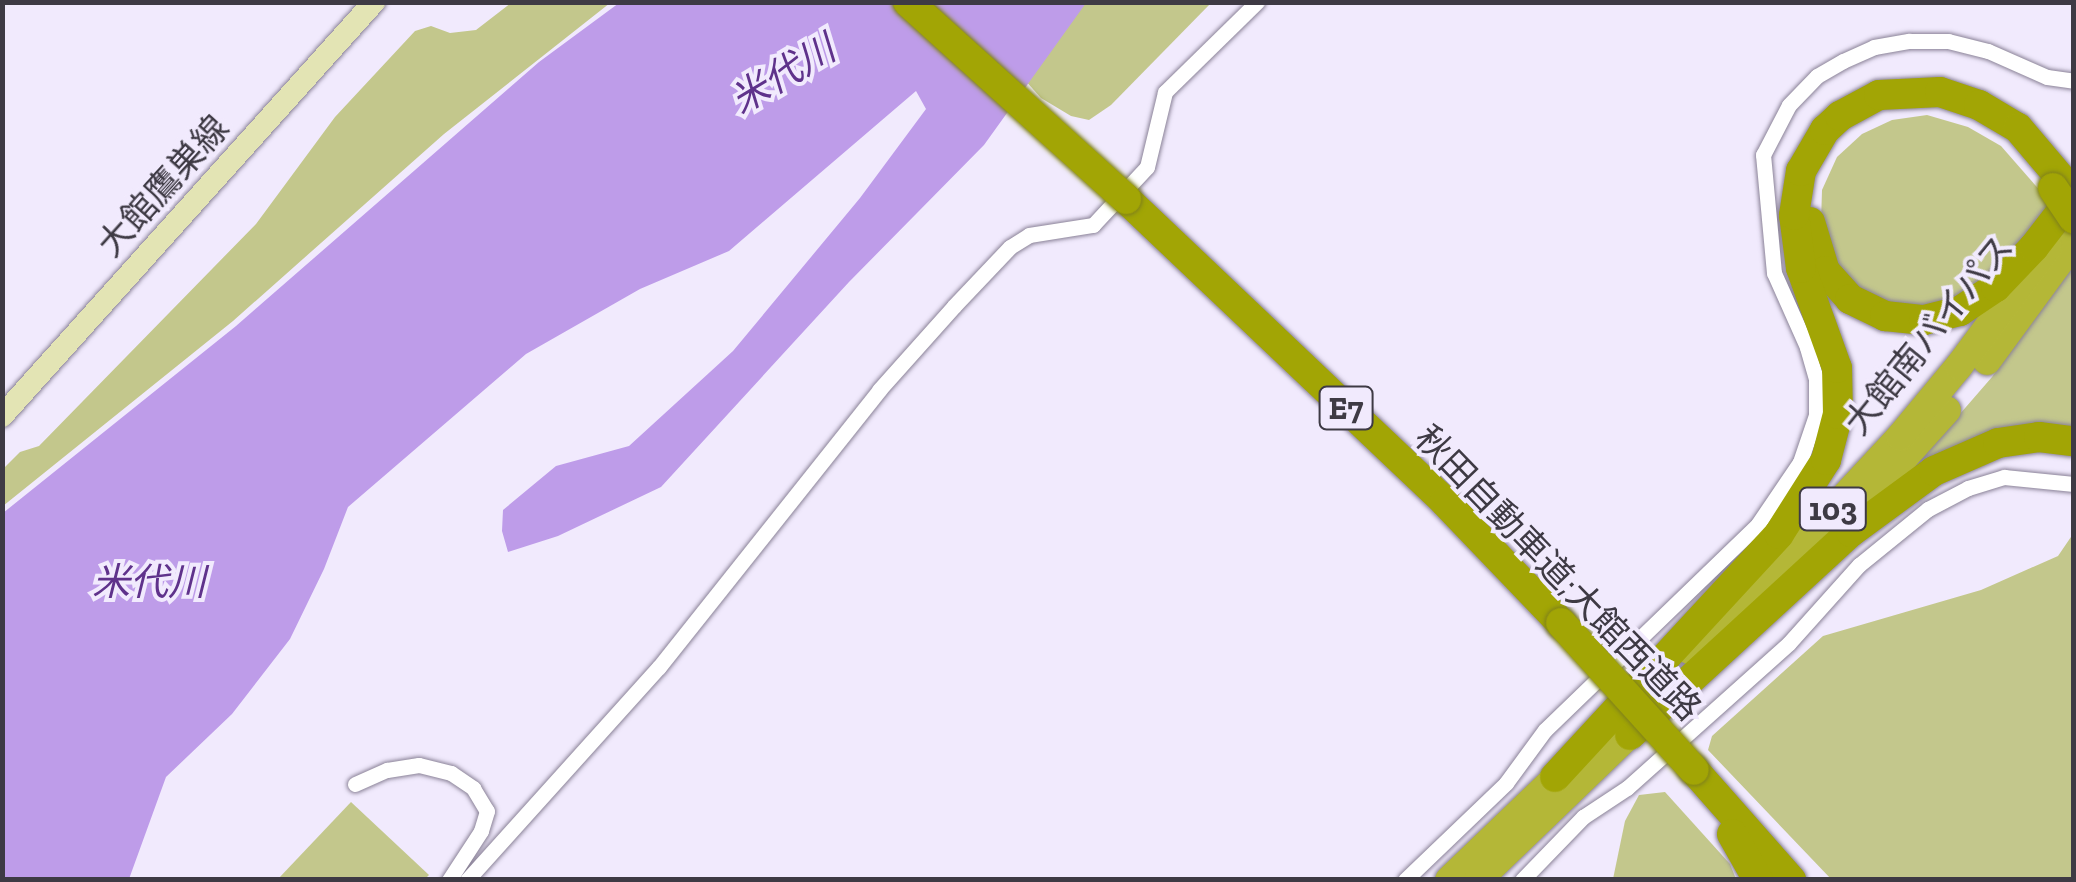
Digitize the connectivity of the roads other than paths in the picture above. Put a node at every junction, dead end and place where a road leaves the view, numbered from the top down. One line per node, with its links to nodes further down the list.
1 (374, 2): 8 (main road, 大館鷹巣線)
2 (908, 2): 12 (highway, 秋田自動車道;大館西道路 / E7, bridge)
3 (1257, 2): 17 (street)
4 (2074, 80): 18 (street)
5 (2067, 192): 5 (highway); 6 (highway, bridge); 13 (highway, 大館南バイパス / 103); 13 (highway)
6 (2074, 219)
7 (2074, 242): 11 (highway, 大館南バイパス / 103)
8 (2, 416)
9 (2074, 441): 11 (highway)
10 (2074, 484): 21 (street)
11 (1630, 735): 20 (highway, 大館南バイパス / 103)
12 (1690, 773): 15 (highway, 秋田自動車道;大館西道路 / E7); 22 (highway)
13 (1555, 778): 19 (highway, 大館南バイパス / 103)
14 (355, 784): 16 (street)
15 (1734, 813): 23 (highway, 秋田自動車道;大館西道路 / E7); 24 (highway)
16 (449, 880)
17 (467, 880)
18 (1406, 880)
19 (1449, 880)
20 (1478, 880)
21 (1522, 880)
22 (1758, 880)
23 (1791, 880)
24 (1800, 880)

